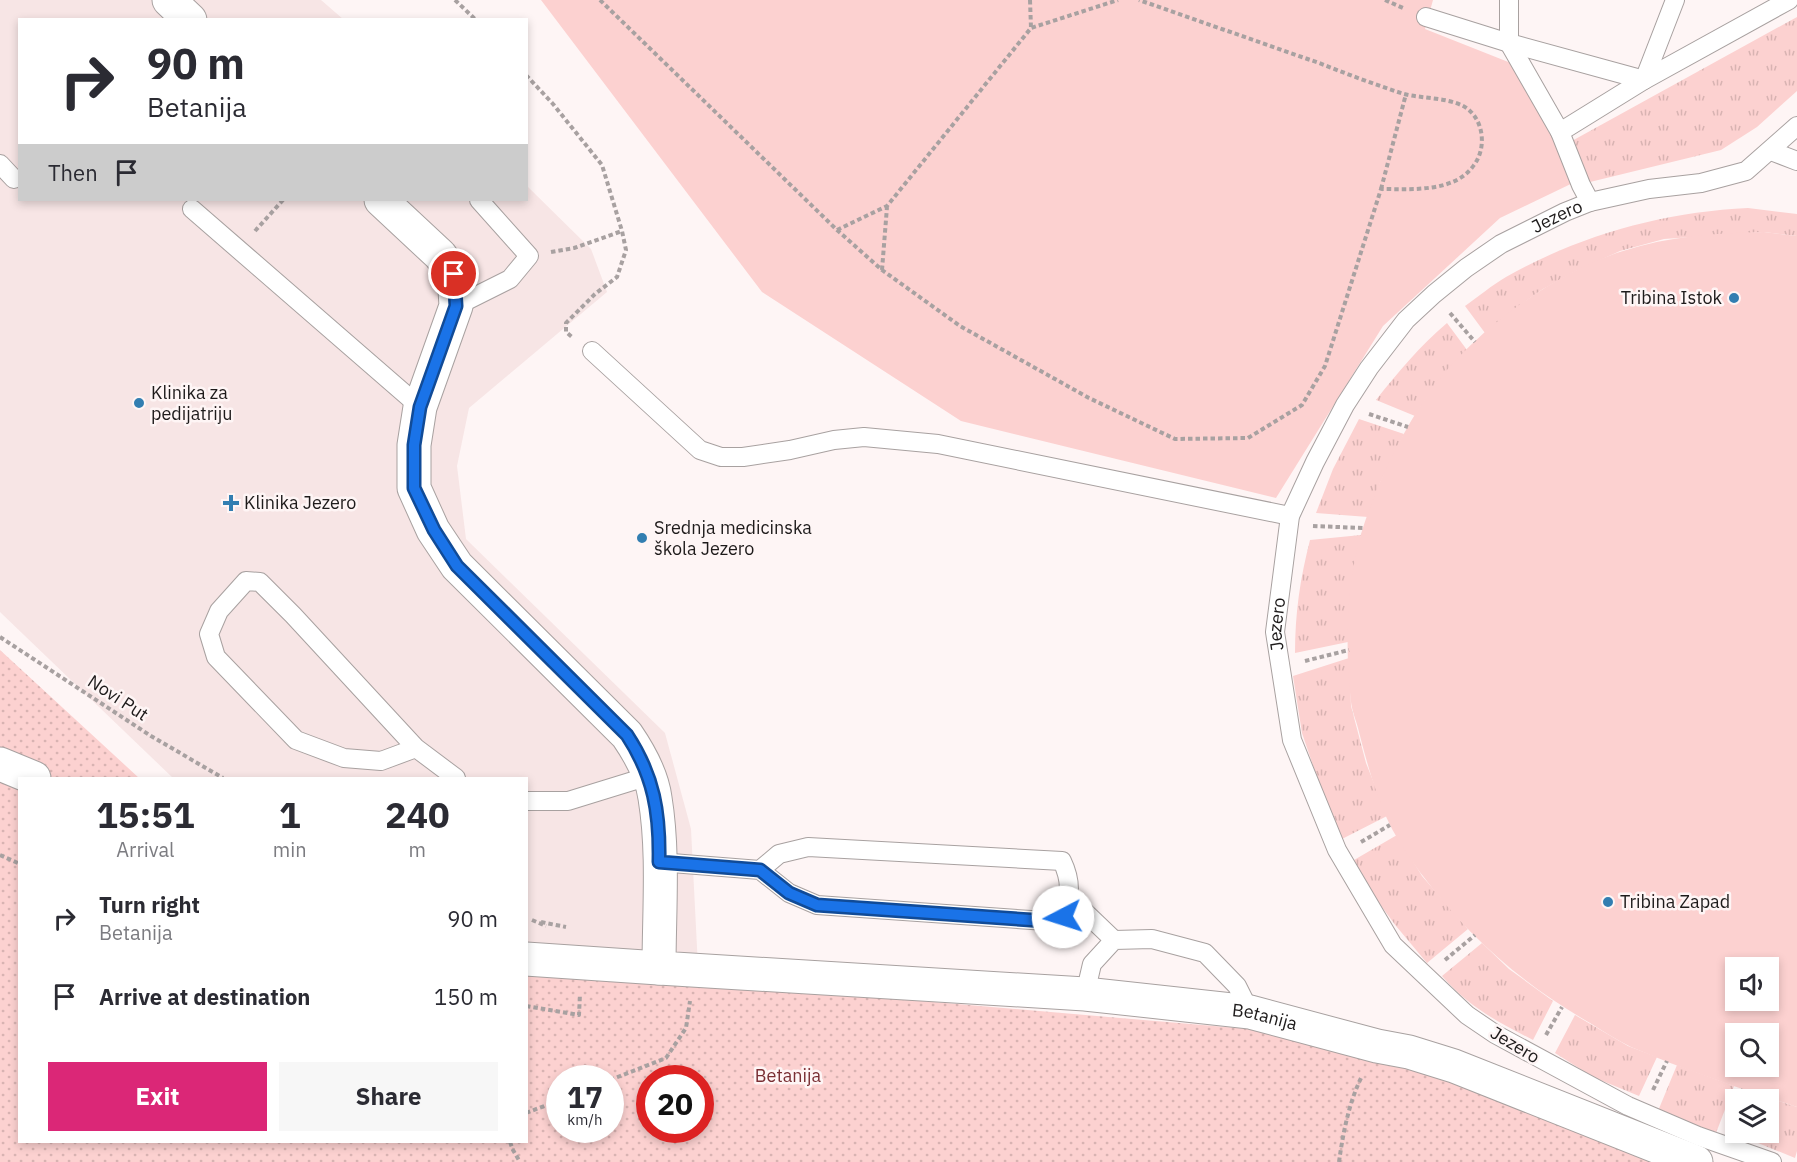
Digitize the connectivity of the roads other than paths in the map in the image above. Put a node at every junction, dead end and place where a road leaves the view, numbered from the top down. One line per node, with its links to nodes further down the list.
1 (169, 0): 6 (street)
2 (1509, 0): 7 (lane)
3 (1675, 0): 8 (lane)
4 (1789, 0): 8 (lane)
5 (1426, 17): 7 (lane)
6 (188, 18)
7 (1509, 43): 8 (lane); 10 (lane)
8 (1644, 80): 10 (lane)
9 (1797, 126): 11 (lane, Jezero)
10 (1560, 132): 17 (lane)
11 (1771, 151): 12 (lane); 17 (lane, Jezero)
12 (1797, 161)
13 (0, 164): 14 (lane)
14 (14, 179)
15 (382, 201): 19 (street)
16 (480, 201): 19 (lane)
17 (1590, 202): 22 (lane, Jezero)
18 (192, 209): 21 (lane)
19 (456, 306): 21 (street)
20 (592, 351): 22 (lane)
21 (420, 407): 25 (street)
22 (1290, 521): 38 (lane, Jezero)
23 (416, 748): 23 (lane); 27 (lane)
24 (0, 764): 26 (street)
25 (649, 776): 28 (lane); 29 (street)
26 (32, 777)
27 (455, 777)
28 (528, 801)
29 (659, 862): 30 (lane); 34 (street)
30 (760, 870): 31 (lane); 31 (lane)
31 (1070, 897): 32 (lane)
32 (1114, 940): 35 (lane); 36 (lane)
33 (528, 959): 34 (street, Betanija)
34 (659, 968): 35 (street, Betanija)
35 (1085, 994): 36 (street, Betanija)
36 (1250, 1012): 37 (street, Betanija)
37 (1696, 1162)
38 (1772, 1162)

